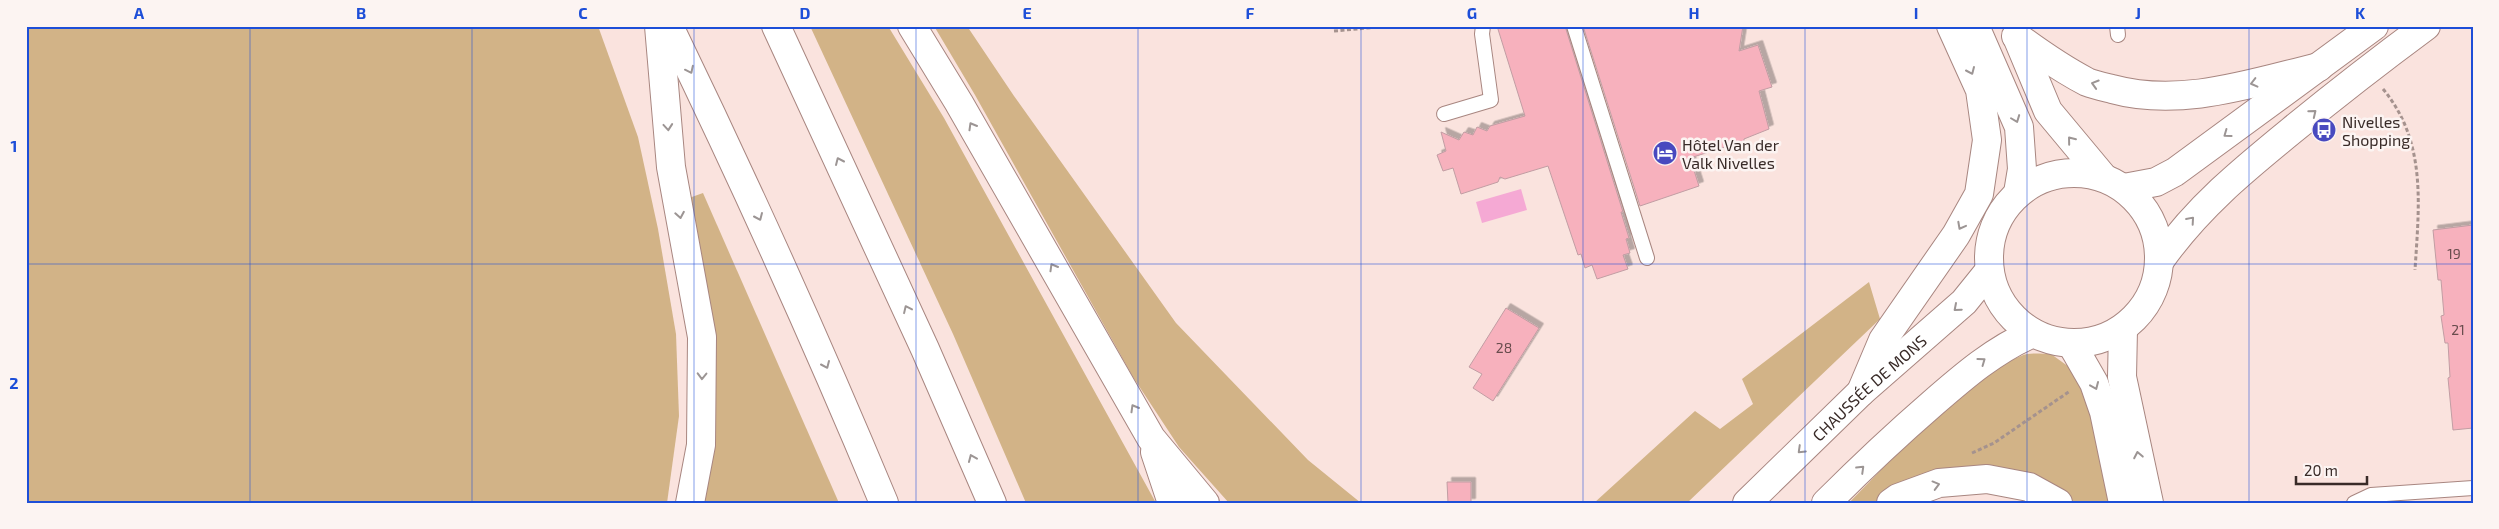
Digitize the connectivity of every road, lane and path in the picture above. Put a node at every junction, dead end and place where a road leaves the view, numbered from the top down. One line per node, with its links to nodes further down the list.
1 (659, 26): 31 (main road, one-way to 31)
2 (668, 26): 32 (main road, one-way to 32)
3 (776, 26): 33 (main road, one-way to 3)
4 (912, 26): 28 (main road, one-way to 4)
5 (1390, 26): 12 (path)
6 (1484, 26): 16 (lane)
7 (1574, 26): 19 (lane)
8 (1951, 26): 27 (main road, one-way to 27)
9 (1975, 26): 18 (main road, one-way to 18)
10 (2374, 26): 14 (main road)
11 (2426, 26): 15 (main road)
12 (1334, 31)
13 (2014, 31): 14 (main road, one-way to 13); 17 (main road, one-way to 13)
14 (2319, 67): 17 (main road, one-way to 17)
15 (2366, 70): 20 (main road, one-way to 15); 21 (path)
16 (1444, 114)
17 (2114, 182): 18 (main road); 20 (main road)
18 (2018, 193): 22 (main road)
19 (1648, 258)
20 (2161, 259): 23 (main road)
21 (2415, 270)
22 (1989, 271): 24 (main road); 27 (main road, CHAUSSÉE DE MONS, one-way to 27)
23 (2123, 329): 25 (main road); 41 (main road, one-way to 23)
24 (2033, 333): 25 (main road); 37 (main road, one-way to 24)
25 (2071, 343): 26 (main road)
26 (2094, 383): 29 (path); 40 (main road, one-way to 40)
27 (1861, 392): 36 (main road, CHAUSSÉE DE MONS, one-way to 36)
28 (1151, 438): 34 (main road); 35 (main road)
29 (1969, 455)
30 (2473, 488): 42 (lane)
31 (690, 503)
32 (884, 503)
33 (992, 503)
34 (1172, 503)
35 (1205, 503)
36 (1747, 503)
37 (1826, 503)
38 (1891, 503): 39 (main road, one-way to 39)
39 (2058, 503)
40 (2123, 503)
41 (2148, 503)
42 (2354, 503)

